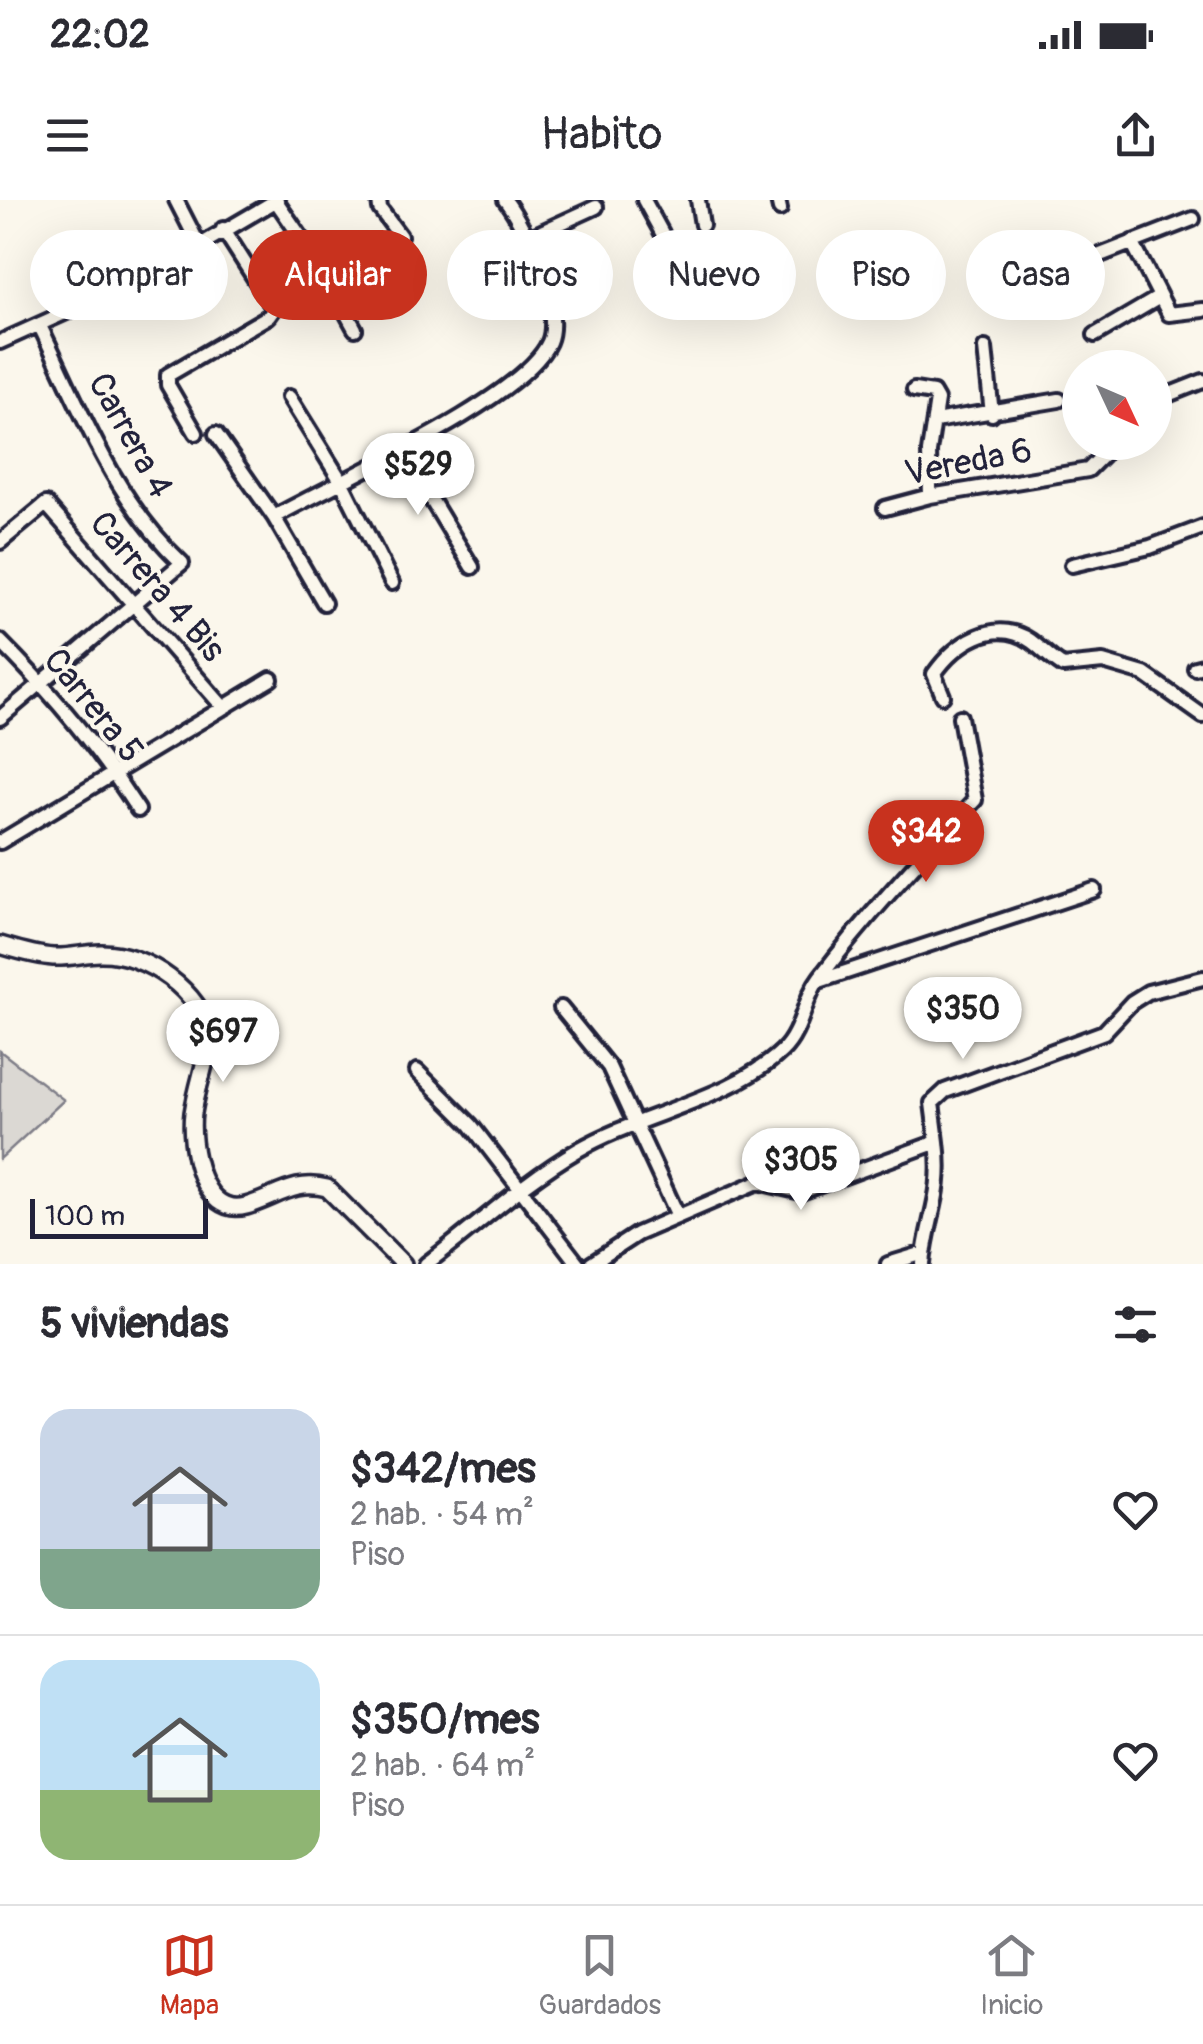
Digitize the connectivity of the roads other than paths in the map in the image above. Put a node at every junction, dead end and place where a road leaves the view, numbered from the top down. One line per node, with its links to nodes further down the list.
1 (176, 200): 11 (street)
2 (277, 200): 10 (street); 24 (street)
3 (379, 200): 13 (street)
4 (504, 200): 14 (street)
5 (644, 200): 16 (street)
6 (698, 200): 9 (street)
7 (596, 207): 15 (street)
8 (1193, 219): 17 (street)
9 (702, 225)
10 (223, 228): 12 (street); 35 (street)
11 (191, 230)
12 (220, 230)
13 (396, 230)
14 (521, 230)
15 (546, 230)
16 (660, 230)
17 (1132, 242): 18 (street); 19 (street)
18 (1105, 253)
19 (1158, 298): 20 (street); 25 (street)
20 (1203, 310)
21 (53, 320): 23 (street)
22 (553, 320): 37 (street)
23 (40, 326): 26 (street); 49 (street, Carrera 4)
24 (355, 329)
25 (1095, 335)
26 (0, 342)
27 (985, 348): 33 (street)
28 (1203, 381): 30 (street)
29 (914, 390): 34 (street)
30 (1172, 393)
31 (289, 397): 39 (street)
32 (1058, 400): 33 (street)
33 (992, 414): 34 (street)
34 (935, 421): 40 (street)
35 (196, 433)
36 (216, 434): 42 (street)
37 (400, 448): 39 (street); 46 (street)
38 (1098, 460): 40 (street, Vereda 6)
39 (341, 481): 42 (street); 47 (street)
40 (930, 496): 41 (street, Vereda 6)
41 (885, 508)
42 (274, 517): 48 (street)
43 (1203, 527): 45 (street)
44 (0, 542): 49 (street, Carrera 4 Bis)
45 (1072, 566)
46 (472, 567)
47 (392, 584)
48 (324, 603)
49 (135, 604): 52 (street); 54 (street, Carrera 4 Bis)
50 (0, 641): 52 (street, Carrera 5)
51 (271, 679): 54 (street)
52 (41, 682): 57 (street); 58 (street, Carrera 5)
53 (943, 696): 56 (street)
54 (224, 708): 58 (street)
55 (960, 716): 64 (street)
56 (1203, 716)
57 (0, 718)
58 (114, 773): 59 (street, Carrera 5); 60 (street)
59 (138, 810)
60 (0, 842)
61 (1094, 890): 64 (street)
62 (0, 946): 72 (main road)
63 (1203, 978): 68 (street)
64 (816, 982): 67 (street)
65 (562, 1008): 67 (street)
66 (416, 1070): 69 (street)
67 (635, 1121): 69 (street); 70 (street)
68 (937, 1142): 70 (street); 71 (street)
69 (521, 1188): 73 (street); 74 (street)
70 (678, 1216): 75 (street)
71 (923, 1259): 76 (street)
72 (403, 1264)
73 (426, 1264)
74 (578, 1264)
75 (592, 1264)
76 (888, 1264)

